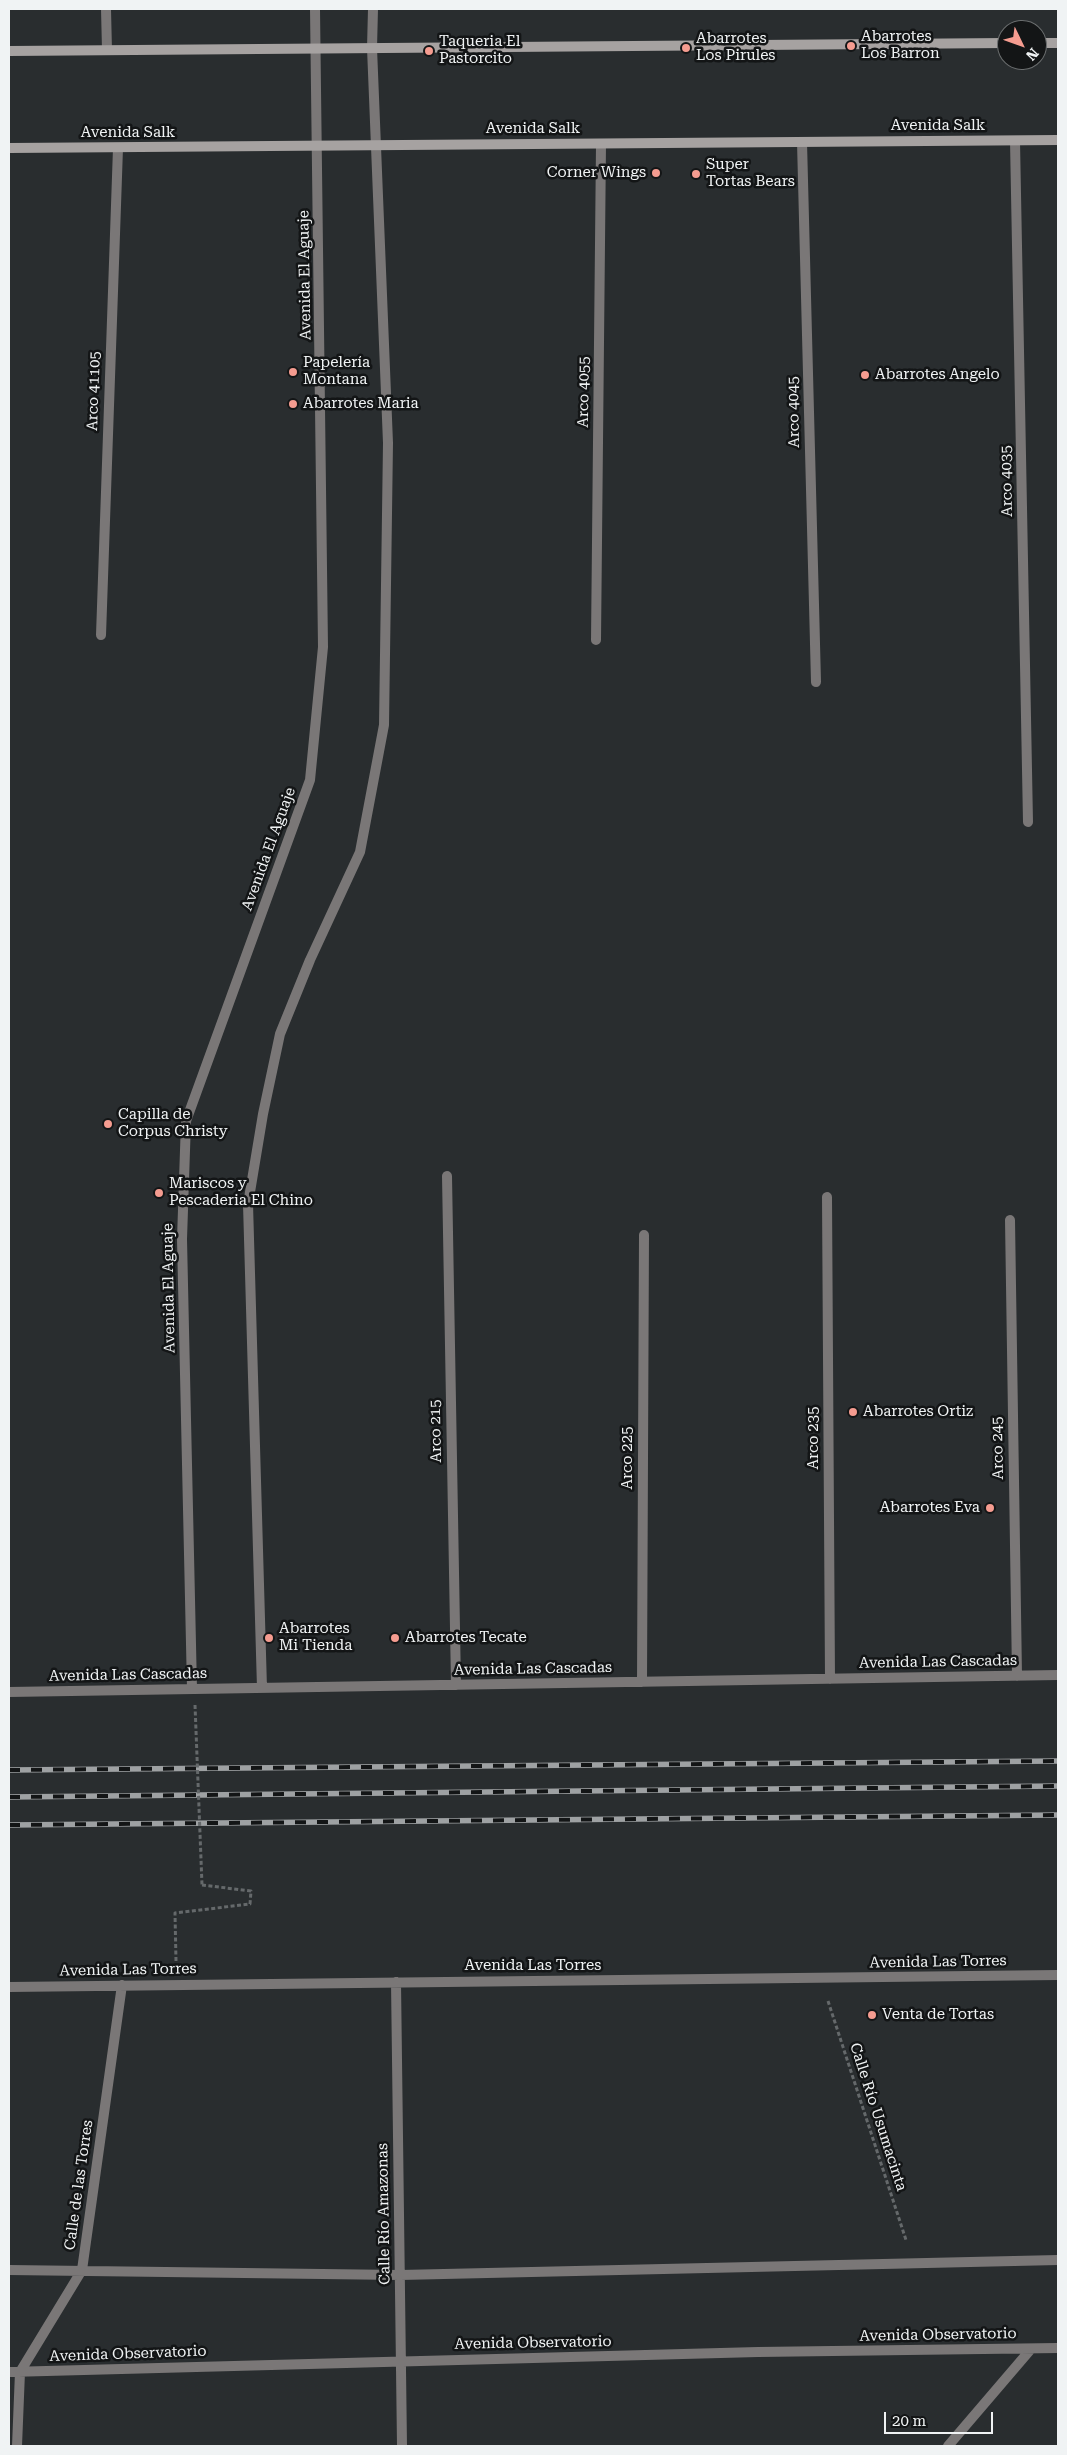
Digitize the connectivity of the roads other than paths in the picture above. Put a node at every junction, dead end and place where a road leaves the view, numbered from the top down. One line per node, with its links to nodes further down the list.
1 (106, 9): 7 (street)
2 (315, 9): 6 (street, Avenida El Aguaje)
3 (373, 9): 5 (street)
4 (997, 43): 5 (main road)
5 (372, 48): 6 (main road); 14 (street)
6 (314, 49): 7 (main road); 13 (street, Avenida El Aguaje)
7 (107, 50): 8 (main road)
8 (9, 51)
9 (1015, 140): 10 (main road, Avenida Salk); 11 (main road, Avenida Salk); 20 (street, Arco 4035)
10 (1058, 140)
11 (802, 142): 12 (main road, Avenida Salk); 19 (street, Arco 4045)
12 (601, 144): 14 (main road, Avenida Salk); 18 (street, Arco 4055)
13 (318, 146): 14 (main road, Avenida Salk); 16 (main road, Avenida Salk); 31 (street, Avenida El Aguaje)
14 (377, 146): 30 (street)
15 (9, 148): 16 (main road, Avenida Salk)
16 (118, 148): 17 (street, Arco 41105)
17 (101, 635)
18 (596, 640)
19 (816, 682)
20 (1028, 822)
21 (447, 1176): 29 (street, Arco 215)
22 (827, 1197): 27 (street, Arco 235)
23 (1010, 1220): 26 (street, Arco 245)
24 (644, 1235): 28 (street, Arco 225)
25 (1058, 1675): 26 (street, Avenida Las Cascadas)
26 (1017, 1676): 27 (street, Avenida Las Cascadas)
27 (830, 1679): 28 (street, Avenida Las Cascadas)
28 (642, 1682): 29 (street, Avenida Las Cascadas)
29 (456, 1685): 30 (street, Avenida Las Cascadas)
30 (262, 1688): 31 (street, Avenida Las Cascadas)
31 (192, 1689): 32 (street, Avenida Las Cascadas)
32 (9, 1692)
33 (1058, 1975): 34 (street, Avenida Las Torres)
34 (396, 1982): 35 (street, Avenida Las Torres); 40 (street, Calle Río Amazonas)
35 (122, 1985): 36 (street, Avenida Las Torres); 39 (street, Calle de las Torres)
36 (9, 1987)
37 (1058, 2260): 40 (street)
38 (9, 2270): 39 (street)
39 (82, 2270): 40 (street); 45 (street, Calle de las Torres)
40 (400, 2275): 43 (street, Calle Río Amazonas)
41 (1031, 2348): 42 (street, Avenida Observatorio); 43 (street, Avenida Observatorio); 48 (street)
42 (1058, 2348)
43 (401, 2361): 45 (street, Avenida Observatorio); 47 (street, Calle Río Amazonas)
44 (9, 2372): 45 (street, Avenida Observatorio)
45 (20, 2372): 46 (street)
46 (17, 2446)
47 (402, 2446)
48 (948, 2446)

